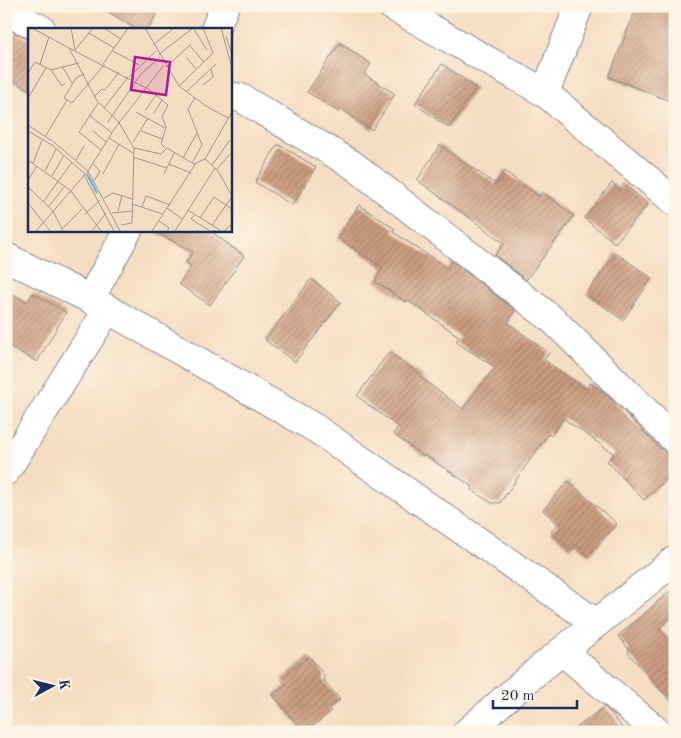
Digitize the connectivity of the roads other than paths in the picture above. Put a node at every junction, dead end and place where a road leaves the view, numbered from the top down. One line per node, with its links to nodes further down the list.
1 (225, 6): 6 (street)
2 (392, 6): 7 (street)
3 (579, 6): 7 (street)
4 (6, 10): 5 (street)
5 (39, 28)
6 (215, 28)
7 (545, 94): 9 (street)
8 (231, 96): 13 (street)
9 (675, 202)
10 (128, 231): 12 (street)
11 (6, 257): 12 (street)
12 (99, 304): 14 (street); 16 (street)
13 (675, 440)
14 (6, 471)
15 (675, 560): 16 (street)
16 (596, 623): 17 (street)
17 (562, 651): 18 (street); 19 (street)
18 (467, 732)
19 (658, 732)

